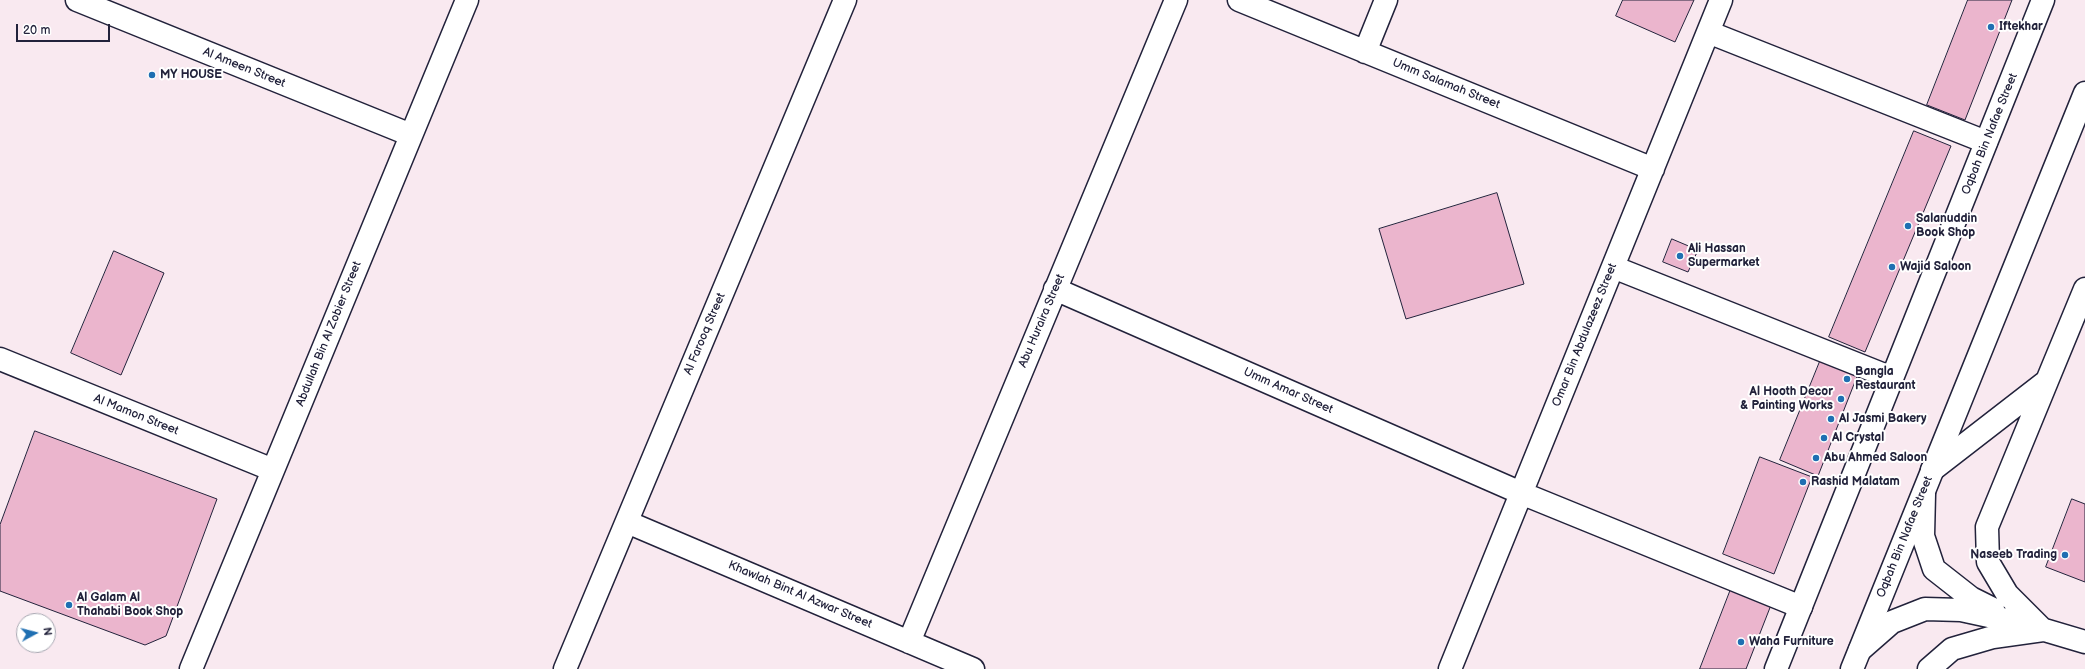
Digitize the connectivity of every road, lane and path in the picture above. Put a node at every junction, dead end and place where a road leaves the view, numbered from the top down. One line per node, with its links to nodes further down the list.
1 (77, 0): 12 (street, Al Ameen Street)
2 (467, 0): 12 (street, Abdullah Bin Al Zobier Street)
3 (845, 0): 25 (street, Al Farooq Street)
4 (1176, 0): 16 (street, Abu Huraira Street)
5 (1239, 0): 10 (street, Umm Salamah Street)
6 (1386, 0): 10 (street)
7 (1721, 0): 9 (street, Omar Bin Abdulazeez Street)
8 (2043, 0): 13 (street, Oqbah Bin Nafae Street)
9 (1708, 32): 13 (street); 14 (street, Omar Bin Abdulazeez Street)
10 (1365, 52): 14 (street, Umm Salamah Street)
11 (2085, 93): 22 (street, Oqbah Bin Nafae Street)
12 (411, 135): 21 (street, Abdullah Bin Al Zobier Street)
13 (1986, 142): 19 (street, Oqbah Bin Nafae Street)
14 (1653, 169): 15 (street, Omar Bin Abdulazeez Street)
15 (1613, 267): 19 (street); 24 (street, Omar Bin Abdulazeez Street)
16 (1055, 289): 24 (street, Umm Amar Street); 29 (street, Abu Huraira Street)
17 (2085, 289): 20 (street)
18 (0, 359): 21 (street, Al Mamon Street)
19 (1892, 378): 26 (street, Oqbah Bin Nafae Street)
20 (2047, 381): 22 (street); 28 (street)
21 (273, 470): 33 (street, Abdullah Bin Al Zobier Street)
22 (1932, 470): 23 (street, Oqbah Bin Nafae Street)
23 (1924, 490): 27 (street); 31 (street, Oqbah Bin Nafae Street)
24 (1521, 493): 26 (street, Umm Amar Street); 32 (street, Omar Bin Abdulazeez Street)
25 (626, 522): 29 (street, Khawlah Bint Al Azwar Street); 34 (street, Al Farooq Street)
26 (1801, 607): 36 (street, Oqbah Bin Nafae Street)
27 (2021, 623): 28 (street); 31 (street)
28 (2043, 630): 30 (street); 37 (street)
29 (909, 642): 35 (street, Khawlah Bint Al Azwar Street)
30 (2085, 642)
31 (1856, 659)
32 (1457, 667)
33 (191, 669)
34 (565, 669)
35 (972, 669)
36 (1776, 669)
37 (1929, 669)

